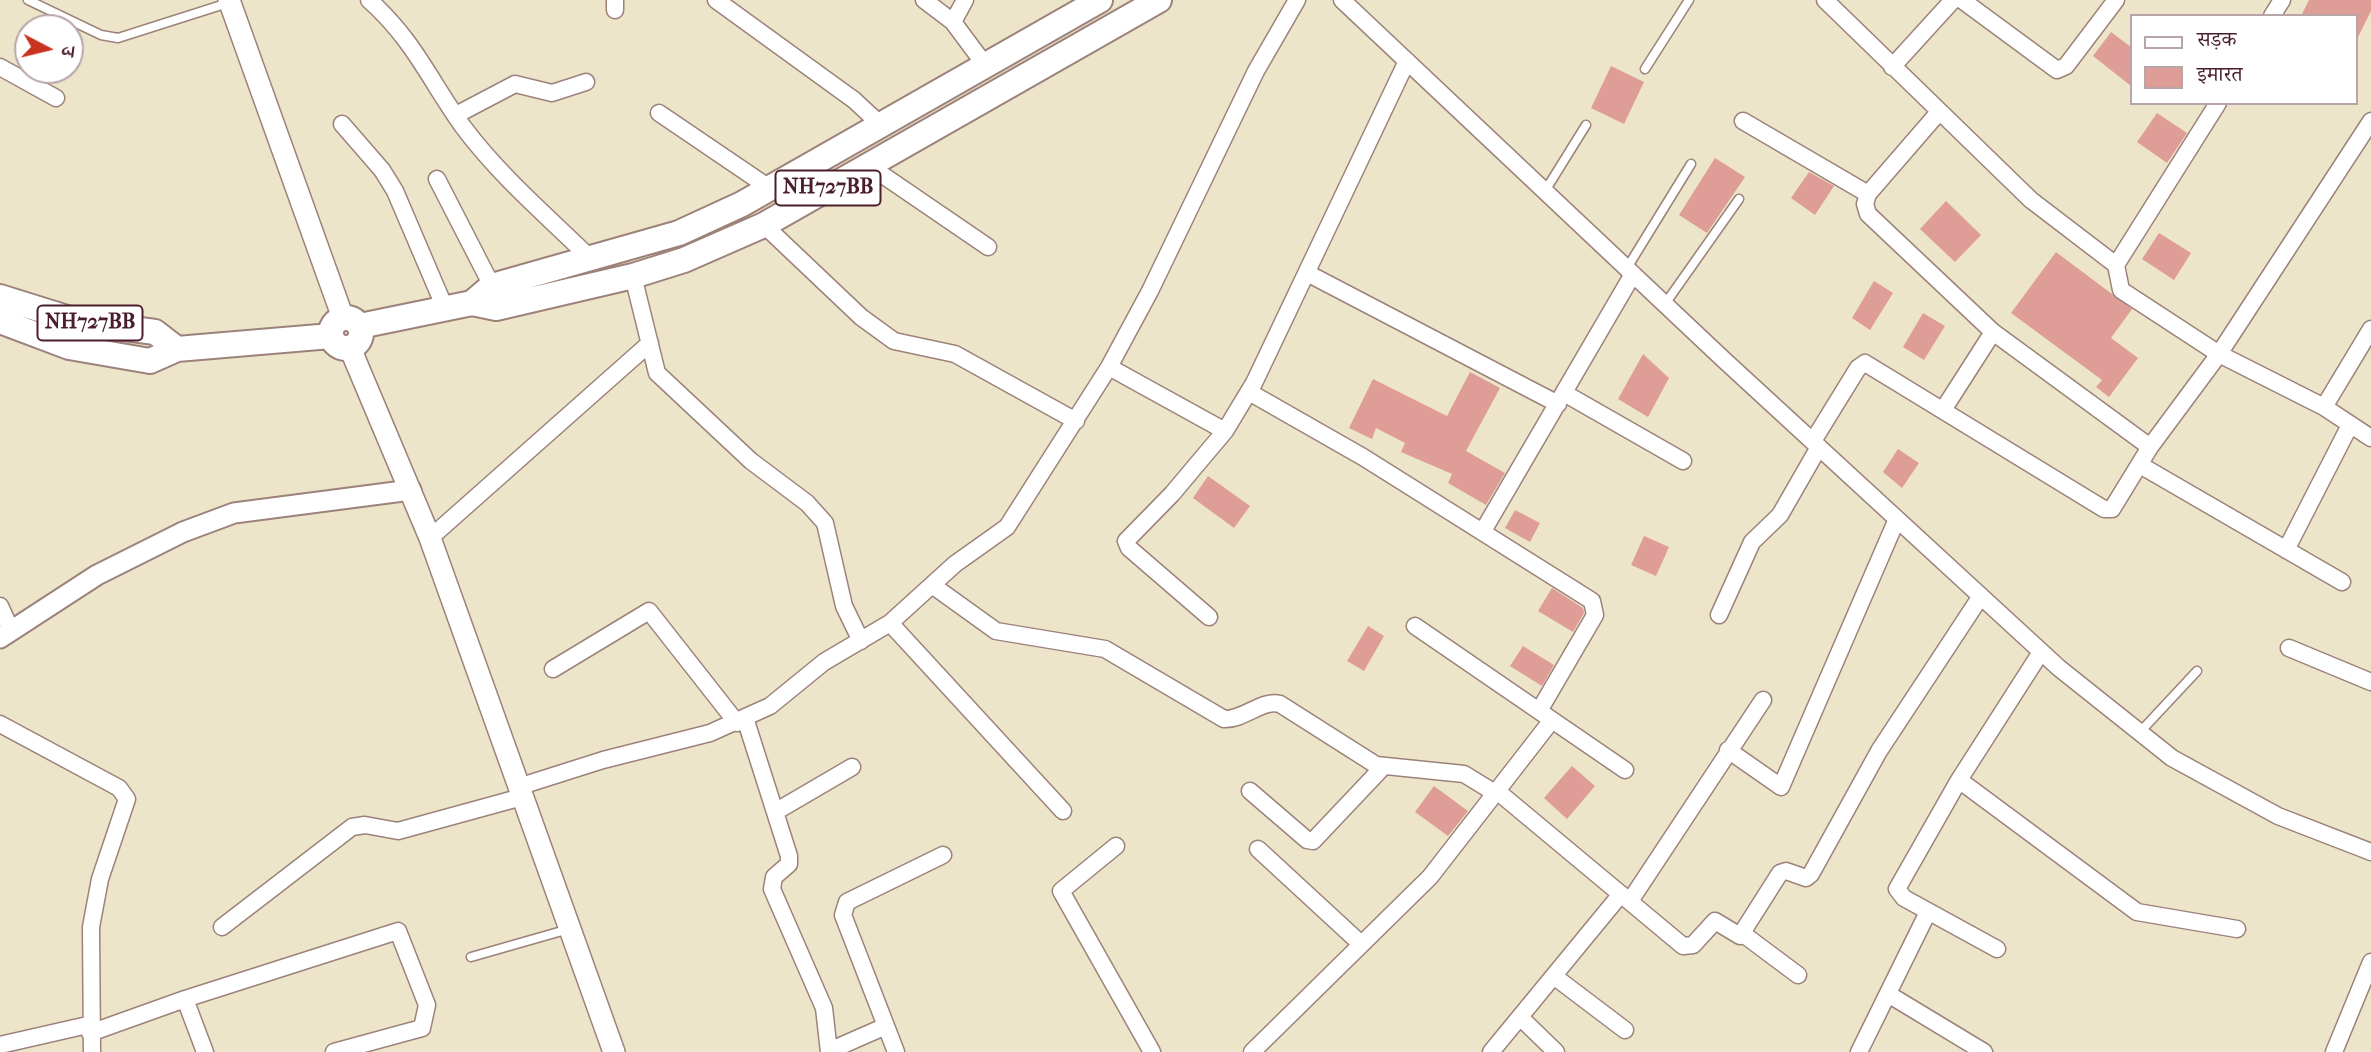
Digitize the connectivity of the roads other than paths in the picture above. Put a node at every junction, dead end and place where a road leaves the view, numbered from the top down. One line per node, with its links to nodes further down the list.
1 (28, 0): 15 (lane)
2 (369, 0): 29 (street)
3 (716, 0): 33 (street)
4 (924, 0): 17 (street)
5 (965, 0): 17 (street)
6 (1100, 0): 16 (highway, NH727BB)
7 (1159, 0): 18 (highway, NH727BB)
8 (1297, 0): 61 (street)
9 (1342, 0): 19 (street)
10 (1689, 0): 23 (lane)
11 (1825, 0): 22 (street)
12 (1952, 0): 22 (street)
13 (1962, 0): 14 (street)
14 (2116, 0)
15 (230, 1): 56 (main road)
16 (1063, 20): 18 (highway); 20 (highway, NH727BB)
17 (953, 22): 20 (street)
18 (1078, 46): 36 (highway, NH727BB)
19 (1407, 61): 39 (street); 47 (street)
20 (985, 65): 33 (highway, NH727BB)
21 (0, 67): 25 (street)
22 (1892, 67): 27 (street)
23 (1645, 69)
24 (586, 82): 29 (street)
25 (56, 98)
26 (2217, 105): 45 (street)
27 (1939, 112): 40 (street); 45 (street)
28 (659, 113): 38 (street)
29 (456, 115): 44 (street)
30 (1743, 121): 40 (street)
31 (2371, 121): 60 (street)
32 (342, 124): 53 (street)
33 (883, 125): 38 (highway, NH727BB)
34 (1586, 125): 39 (lane)
35 (1691, 164): 46 (lane)
36 (868, 165): 42 (highway, NH727BB); 43 (street)
37 (438, 179): 49 (street)
38 (771, 189): 44 (highway, NH727BB)
39 (1545, 191): 46 (street)
40 (1868, 194): 57 (street)
41 (1739, 199): 52 (lane)
42 (764, 225): 48 (highway, NH727BB); 66 (street)
43 (989, 247)
44 (590, 258): 49 (highway, NH727BB)
45 (2116, 265): 60 (street)
46 (1630, 271): 52 (street); 63 (street)
47 (1307, 273): 62 (street); 63 (street)
48 (633, 276): 51 (highway, NH727BB); 58 (street)
49 (492, 286): 51 (highway, NH727BB)
50 (0, 297): 59 (highway, NH727BB)
51 (472, 303): 53 (highway, NH727BB)
52 (1665, 304): 70 (street)
53 (445, 308): 56 (highway, NH727BB)
54 (0, 321): 59 (highway, NH727BB)
55 (2371, 329): 64 (street)
56 (346, 332): 59 (highway, NH727BB); 74 (main road)
57 (1993, 332): 65 (street); 71 (street)
58 (650, 343): 77 (street); 87 (street)
59 (177, 349)
60 (2219, 354): 64 (street); 71 (street)
61 (1109, 368): 66 (street); 68 (street)
62 (1249, 391): 68 (street); 76 (street)
63 (1561, 399): 72 (street); 76 (street)
64 (2324, 407): 67 (street)
65 (1943, 410): 70 (street); 73 (street)
66 (1076, 421): 80 (street)
67 (2350, 425): 69 (street); 78 (street)
68 (1225, 430): 83 (street)
69 (2371, 439)
70 (1816, 444): 75 (street); 82 (street)
71 (2150, 447): 73 (street)
72 (1683, 461)
73 (2140, 465): 78 (street)
74 (411, 490): 77 (main road); 84 (street)
75 (1897, 519): 81 (street); 98 (street)
76 (1483, 531): 94 (street)
77 (430, 538): 103 (main road)
78 (2286, 550): 79 (street)
79 (2342, 582)
80 (932, 585): 85 (street); 100 (street)
81 (1981, 596): 89 (street); 117 (street)
82 (1719, 615)
83 (1209, 617)
84 (4, 621)
85 (890, 623): 87 (street); 106 (street)
86 (1415, 625): 94 (street)
87 (861, 641): 95 (street)
88 (2289, 648): 92 (street)
89 (2041, 652): 97 (street); 102 (street)
90 (554, 669): 95 (street)
91 (2197, 671): 97 (lane)
92 (2370, 677)
93 (1763, 700): 98 (street)
94 (1546, 715): 101 (street); 105 (street)
95 (741, 721): 103 (street); 107 (street)
96 (0, 724): 128 (street)
97 (2140, 732): 110 (street)
98 (1728, 750): 112 (street)
99 (852, 767): 107 (street)
100 (1383, 767): 104 (street); 105 (street)
101 (1625, 771)
102 (1959, 780): 113 (street); 116 (street)
103 (520, 792): 114 (street); 115 (main road)
104 (1250, 792)
105 (1496, 792): 112 (street); 118 (street)
106 (1063, 811)
107 (775, 812): 131 (street)
108 (1116, 846): 137 (street)
109 (1258, 849): 118 (street)
110 (2371, 852)
111 (943, 855): 127 (street)
112 (1625, 897): 117 (street); 123 (street)
113 (1928, 912): 119 (street); 124 (street)
114 (222, 928)
115 (569, 929): 120 (lane); 135 (main road)
116 (2237, 929)
117 (1743, 934): 122 (street)
118 (1361, 944): 138 (street)
119 (1997, 949)
120 (471, 957)
121 (2371, 962): 143 (street)
122 (1798, 975)
123 (1555, 977): 126 (street); 129 (street)
124 (1888, 994): 141 (street); 142 (street)
125 (186, 999): 128 (street); 133 (street); 134 (street)
126 (1522, 1019): 139 (street); 140 (street)
127 (886, 1026): 131 (street); 136 (street)
128 (91, 1028): 130 (street); 132 (street)
129 (1625, 1030)
130 (0, 1045)
131 (829, 1051)
132 (92, 1052)
133 (205, 1052)
134 (334, 1052)
135 (614, 1052)
136 (896, 1052)
137 (1152, 1052)
138 (1252, 1052)
139 (1492, 1052)
140 (1556, 1052)
141 (1859, 1052)
142 (1984, 1052)
143 (2334, 1052)

